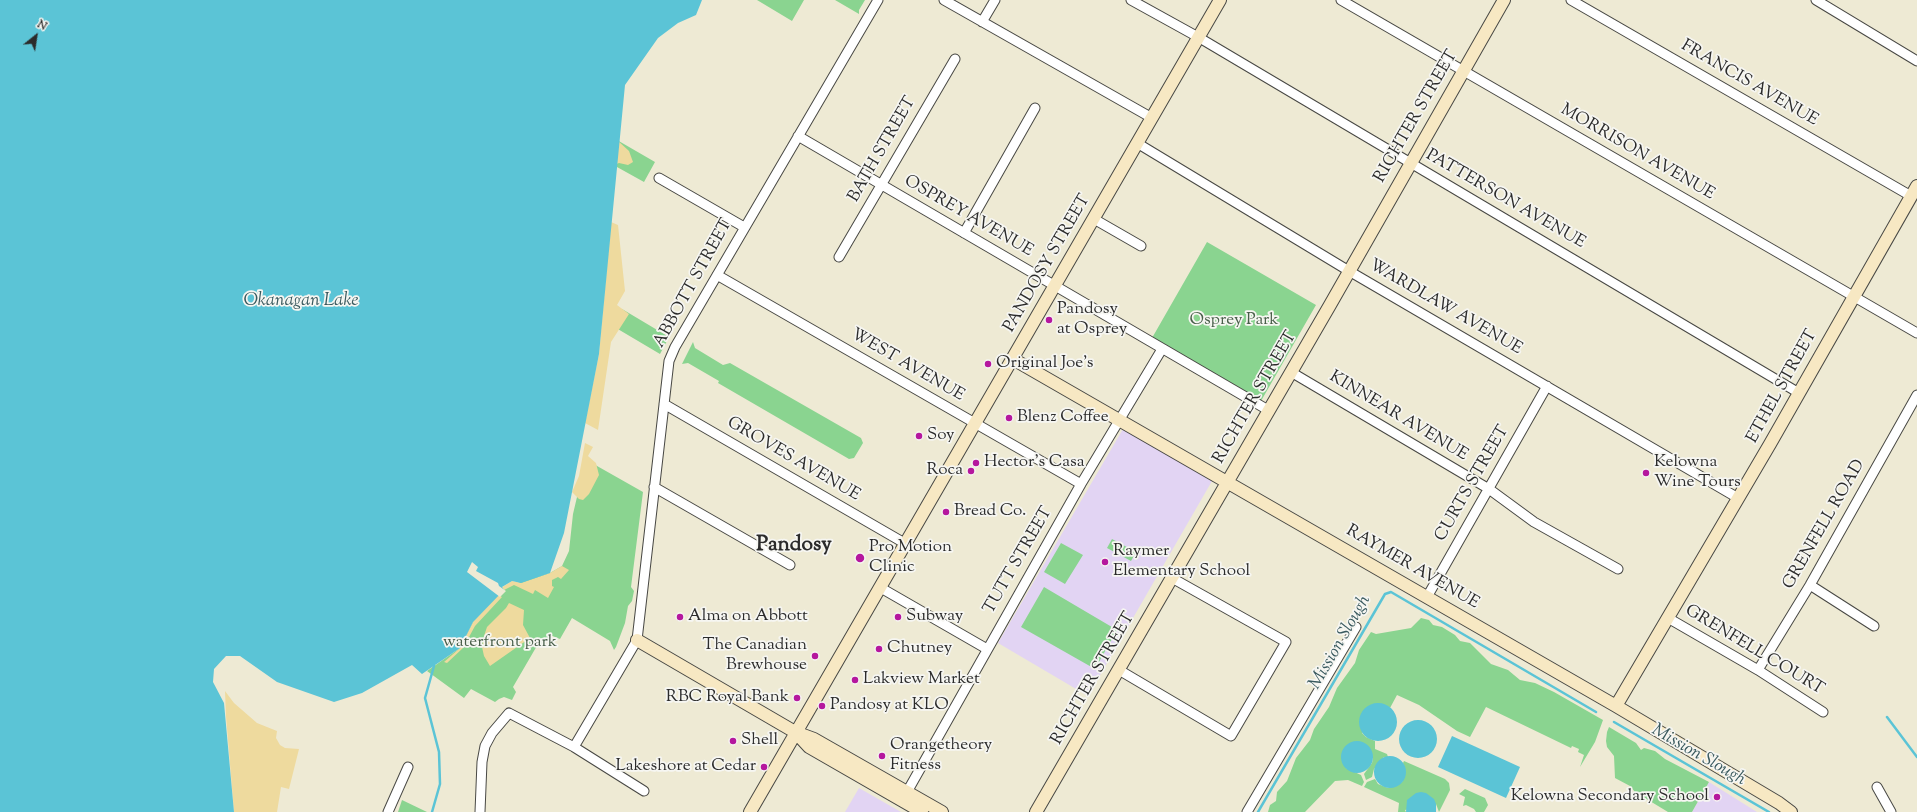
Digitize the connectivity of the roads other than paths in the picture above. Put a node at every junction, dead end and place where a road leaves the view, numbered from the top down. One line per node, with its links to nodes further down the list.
1 (878, 0): 17 (street, ABBOTT STREET)
2 (944, 0): 10 (street)
3 (995, 0): 10 (street)
4 (1131, 0): 11 (street, PATTERSON AVENUE)
5 (1220, 0): 11 (street, PANDOSY STREET)
6 (1341, 0): 14 (street, MORRISON AVENUE)
7 (1504, 0): 14 (street, RICHTER STREET)
8 (1571, 0): 22 (street, FRANCIS AVENUE)
9 (1816, 0): 13 (street)
10 (982, 22): 16 (street)
11 (1198, 37): 16 (street, PANDOSY STREET); 19 (street, PATTERSON AVENUE)
12 (955, 59): 21 (street, BATH STREET)
13 (1917, 61)
14 (1463, 71): 19 (street, RICHTER STREET); 31 (street, MORRISON AVENUE)
15 (1036, 108): 25 (street)
16 (1152, 118): 18 (street, PANDOSY STREET)
17 (798, 136): 21 (street, OSPREY AVENUE); 24 (street, ABBOTT STREET)
18 (1137, 143): 23 (street, PANDOSY STREET); 28 (street, WARDLAW AVENUE)
19 (1410, 163): 28 (street, RICHTER STREET); 37 (street, PATTERSON AVENUE)
20 (659, 178): 24 (street)
21 (882, 185): 25 (street, OSPREY AVENUE); 27 (street, BATH STREET)
22 (1914, 191): 31 (street, ETHEL STREET)
23 (1094, 219): 26 (street); 30 (street, PANDOSY STREET)
24 (744, 228): 29 (street, ABBOTT STREET)
25 (964, 233): 30 (street, OSPREY AVENUE)
26 (1141, 246)
27 (839, 258)
28 (1349, 271): 35 (street, RICHTER STREET); 36 (street, WARDLAW AVENUE)
29 (717, 275): 39 (street, ABBOTT STREET); 42 (street, WEST AVENUE)
30 (1055, 286): 33 (street, OSPREY AVENUE); 34 (street, PANDOSY STREET)
31 (1853, 297): 32 (street, MORRISON AVENUE); 37 (street, ETHEL STREET)
32 (1917, 333)
33 (1162, 349): 40 (street, OSPREY AVENUE); 41 (street, TUTT STREET)
34 (1013, 359): 41 (street, RAYMER AVENUE); 42 (street, PANDOSY STREET)
35 (1291, 372): 40 (street, RICHTER STREET); 46 (street, KINNEAR AVENUE)
36 (1547, 386): 46 (street, CURTS STREET); 47 (street, WARDLAW AVENUE)
37 (1799, 393): 47 (street, ETHEL STREET)
38 (1917, 395): 52 (street, GRENFELL ROAD)
39 (664, 404): 45 (street, ABBOTT STREET); 48 (street, GROVES AVENUE)
40 (1268, 410): 43 (street, RICHTER STREET)
41 (1119, 420): 43 (street, RAYMER AVENUE); 44 (street, TUTT STREET)
42 (976, 424): 44 (street, WEST AVENUE); 48 (street, PANDOSY STREET)
43 (1228, 481): 51 (street, RICHTER STREET); 54 (street, RAYMER AVENUE)
44 (1081, 484): 59 (street, TUTT STREET)
45 (654, 487): 49 (street); 58 (street, ABBOTT STREET)
46 (1489, 489): 50 (street, KINNEAR AVENUE); 54 (street, CURTS STREET)
47 (1738, 498): 55 (street, ETHEL STREET)
48 (906, 544): 53 (street, PANDOSY STREET)
49 (790, 564)
50 (1618, 568)
51 (1172, 578): 60 (street, RICHTER STREET); 60 (street)
52 (1810, 585): 57 (street); 61 (street, GRENFELL ROAD)
53 (880, 588): 59 (street); 64 (street, PANDOSY STREET)
54 (1427, 597): 62 (street, RAYMER AVENUE)
55 (1668, 618): 61 (street, GRENFELL COURT); 62 (street, ETHEL STREET)
56 (1356, 626): 70 (street)
57 (1874, 626)
58 (637, 640): 64 (street); 65 (street)
59 (987, 650): 69 (street, TUTT STREET)
60 (1119, 670): 76 (street, RICHTER STREET)
61 (1758, 670): 63 (street, GRENFELL COURT)
62 (1616, 706): 77 (street, RAYMER AVENUE)
63 (1823, 712)
64 (795, 732): 69 (street); 73 (street, PANDOSY STREET); 74 (street)
65 (574, 747): 68 (street); 72 (street)
66 (408, 767): 71 (street)
67 (1877, 786): 78 (street)
68 (644, 791)
69 (907, 792): 75 (street)
70 (1248, 811)
71 (388, 812)
72 (480, 812)
73 (750, 812)
74 (922, 812)
75 (942, 812)
76 (1036, 812)
77 (1791, 812)
78 (1891, 812)

